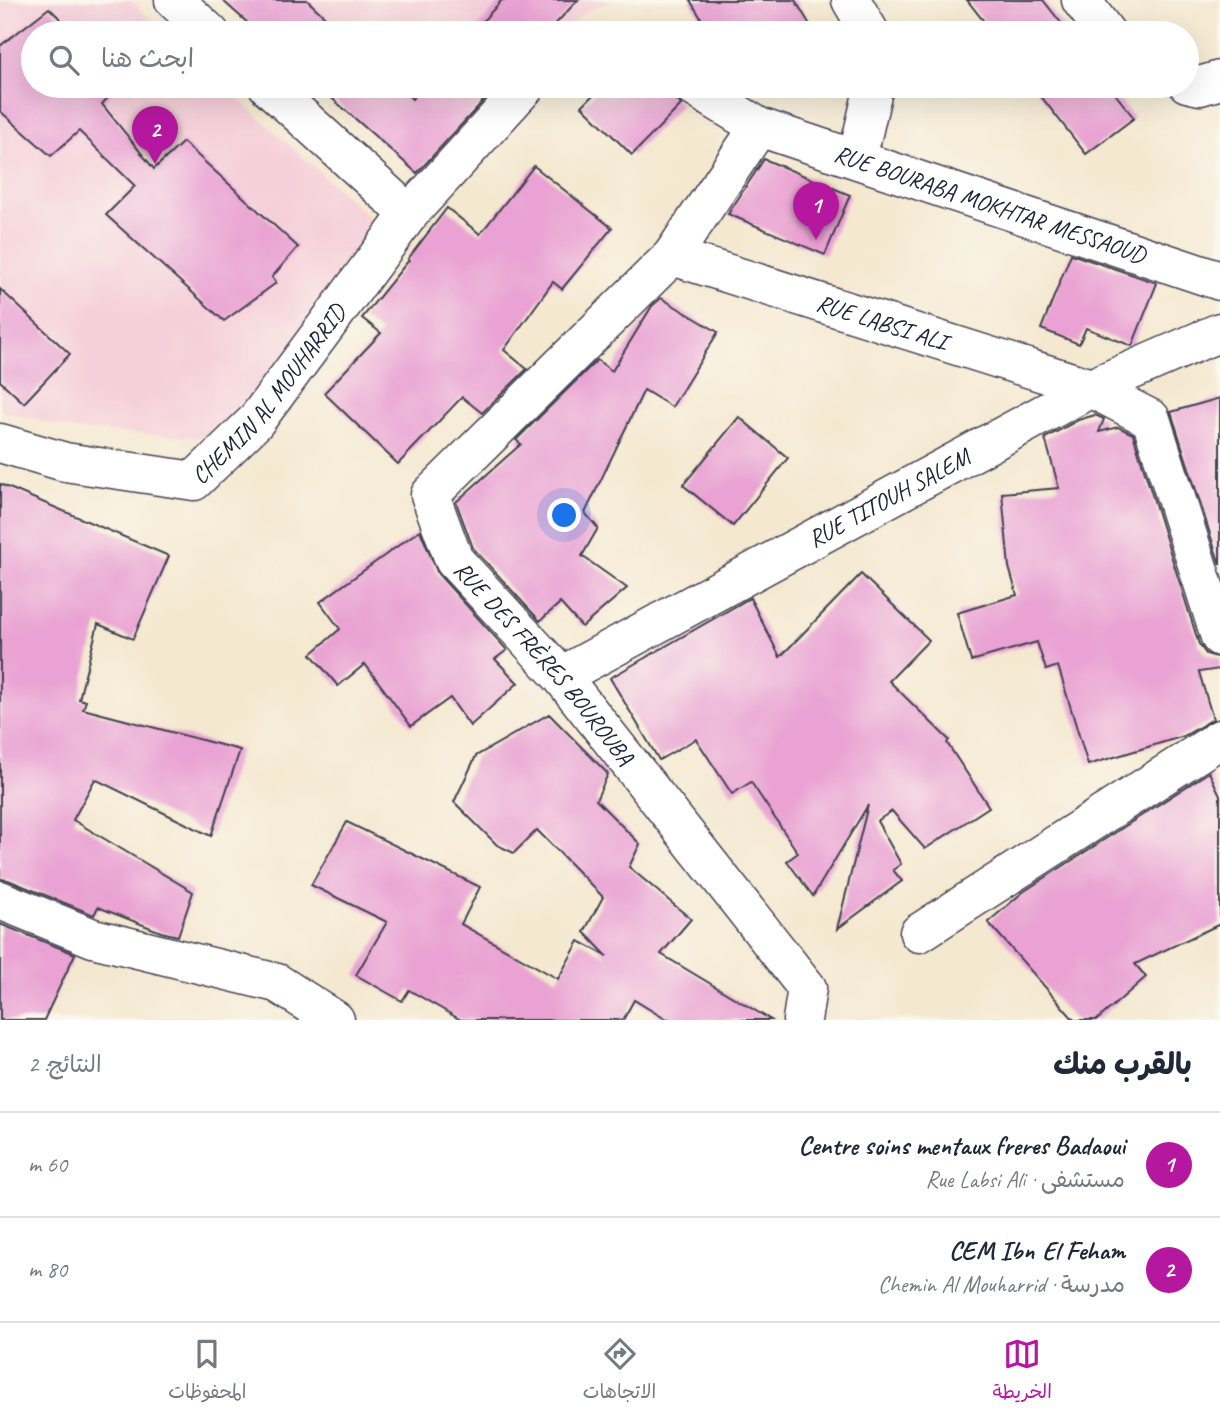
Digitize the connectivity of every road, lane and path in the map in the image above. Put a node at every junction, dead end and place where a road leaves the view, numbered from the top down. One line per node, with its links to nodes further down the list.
1 (174, 0): 4 (street)
2 (851, 0): 5 (street)
3 (1082, 0): 6 (street)
4 (197, 21)
5 (863, 21)
6 (1097, 21)
7 (1220, 80): 8 (street)
8 (1199, 86)
9 (281, 98): 15 (street)
10 (515, 98): 15 (street, CHEMIN AL MOUHARRID)
11 (712, 98): 13 (street)
12 (871, 98): 14 (street)
13 (759, 127): 14 (street, RUE BOURABA MOKHTAR MESSAOUD); 16 (street, RUE DES FRÈRES BOUROUBA)
14 (857, 159): 17 (street, RUE BOURABA MOKHTAR MESSAOUD)
15 (409, 214): 20 (street, CHEMIN AL MOUHARRID)
16 (672, 256): 19 (street, RUE LABSI ALI); 22 (street, RUE DES FRÈRES BOUROUBA)
17 (1220, 281)
18 (1220, 332): 19 (street, RUE TITOUH SALEM)
19 (1091, 388): 21 (street, RUE LABSI ALI); 22 (street, RUE TITOUH SALEM)
20 (0, 443)
21 (1220, 637)
22 (561, 676): 27 (street, RUE DES FRÈRES BOUROUBA)
23 (1220, 739): 25 (street)
24 (0, 900): 26 (street)
25 (919, 933)
26 (335, 1020)
27 (802, 1020)

